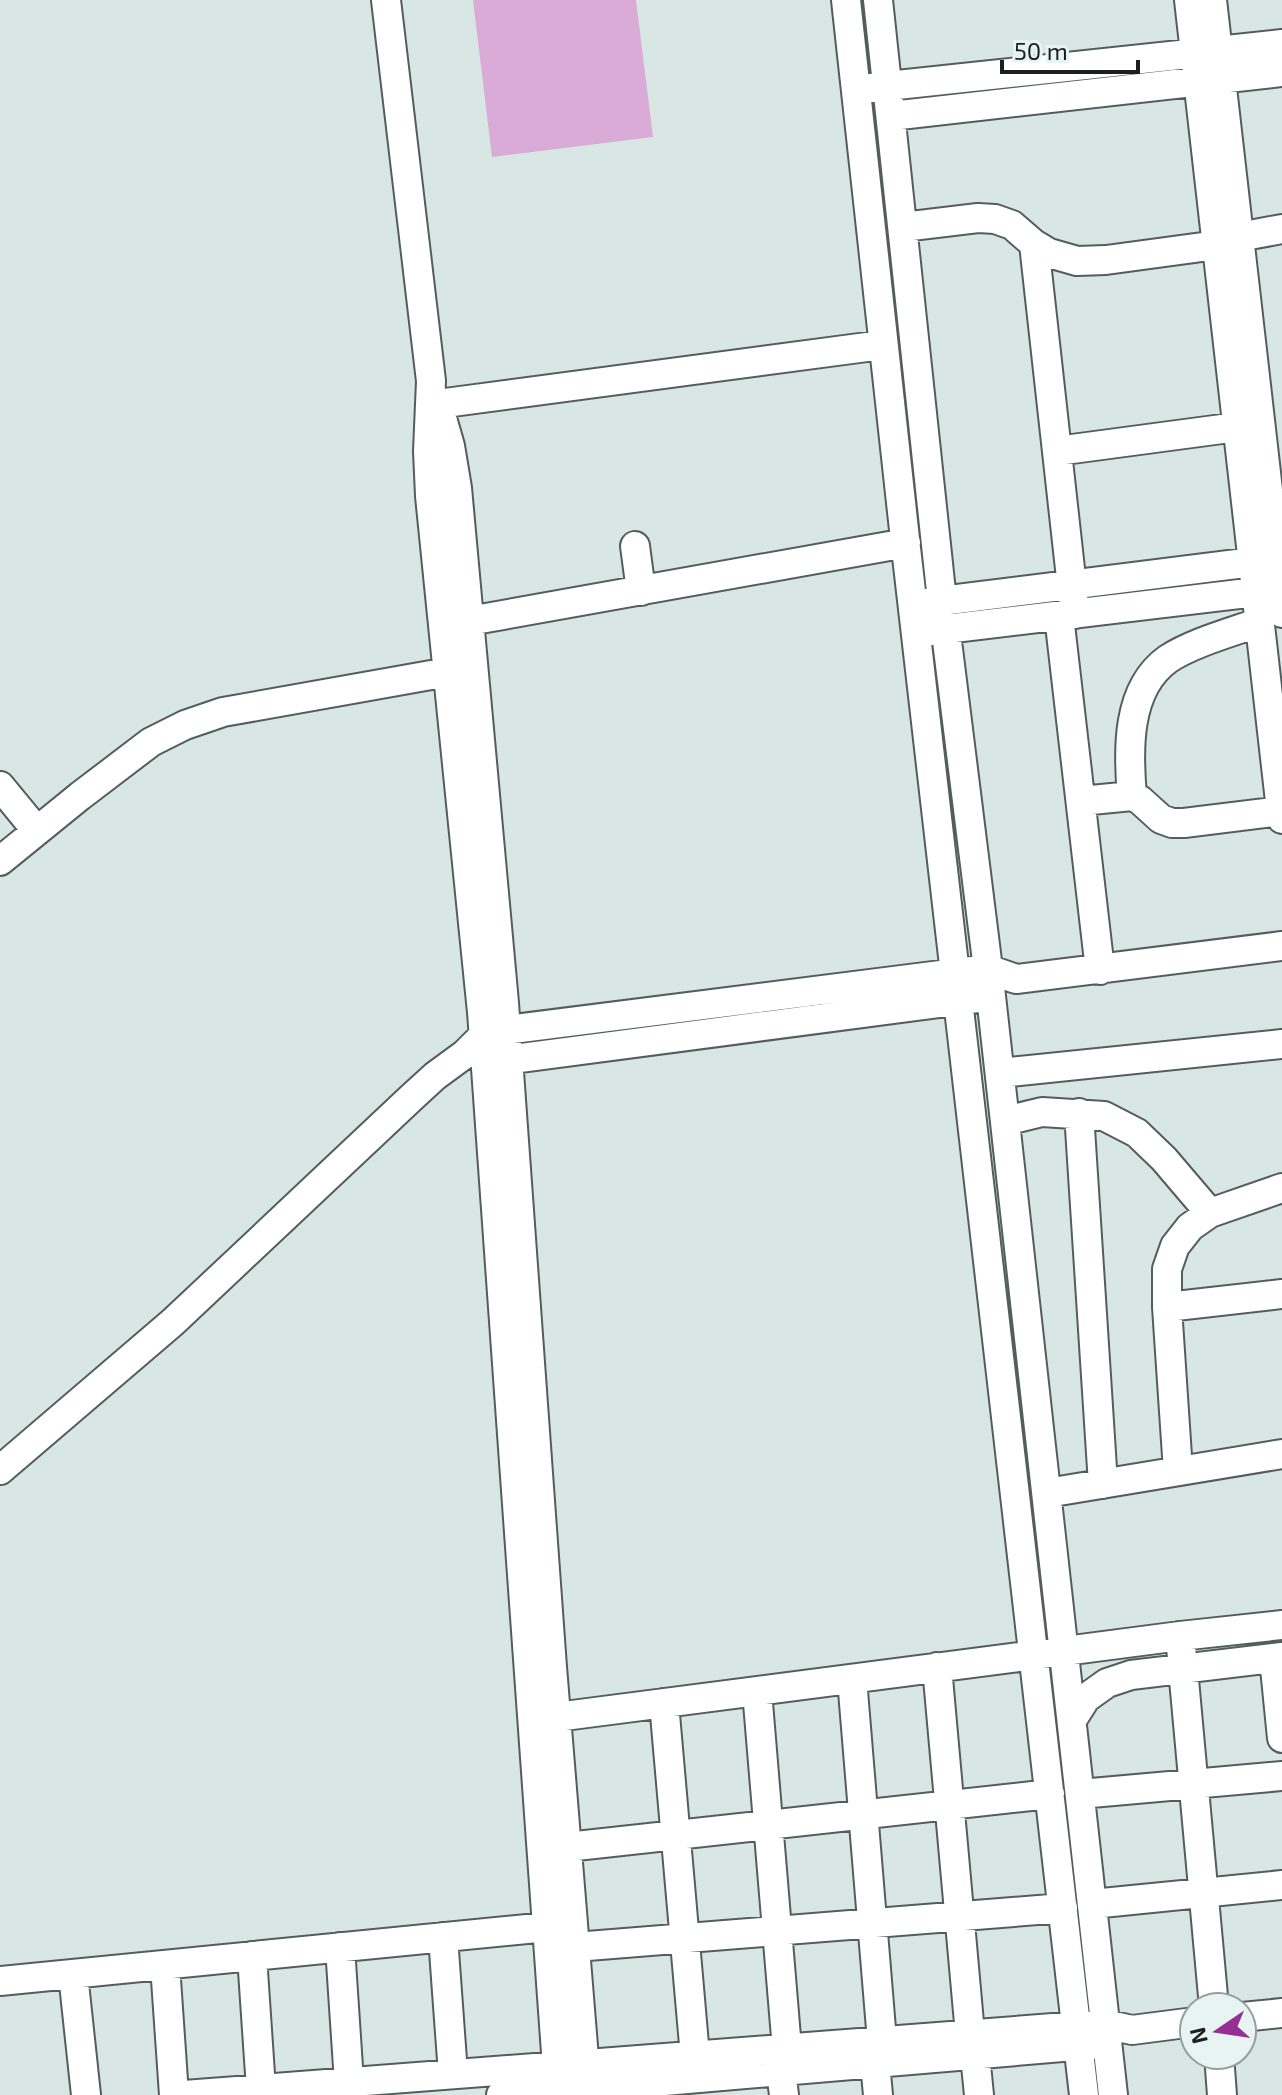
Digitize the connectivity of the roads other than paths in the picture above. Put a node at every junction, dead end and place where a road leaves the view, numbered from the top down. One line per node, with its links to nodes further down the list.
1 (386, 0): 18 (street)
2 (846, 0): 11 (street)
3 (878, 0): 10 (street)
4 (1189, 0): 7 (street)
5 (1212, 0): 7 (street)
6 (1282, 44): 7 (street)
7 (1206, 52): 9 (street); 10 (street)
8 (1282, 72): 9 (street)
9 (1210, 80): 12 (street); 15 (street)
10 (887, 86): 11 (street); 12 (street)
11 (855, 89): 17 (street)
12 (891, 116): 13 (street)
13 (903, 227): 16 (street); 27 (street)
14 (1282, 229): 15 (street)
15 (1228, 241): 16 (street); 19 (street); 20 (street)
16 (1034, 244): 21 (street)
17 (882, 345): 18 (street); 22 (street)
18 (433, 397): 31 (street); 34 (street)
19 (1237, 427): 21 (street); 24 (street)
20 (1273, 448): 24 (street)
21 (1057, 451): 25 (street)
22 (906, 543): 26 (street); 29 (street)
23 (635, 546): 26 (street)
24 (1270, 560): 25 (street); 28 (street)
25 (1072, 585): 27 (street); 30 (street)
26 (641, 591): 31 (street)
27 (942, 601): 29 (street); 32 (street)
28 (1272, 601): 30 (street); 36 (street); 38 (street)
29 (914, 604): 33 (street)
30 (1067, 615): 32 (street); 37 (street)
31 (469, 621): 46 (street)
32 (946, 630): 33 (street); 43 (street)
33 (917, 633): 44 (street)
34 (448, 672): 40 (street); 46 (street)
35 (0, 786): 40 (street)
36 (1132, 796): 37 (street); 38 (street)
37 (1081, 801): 42 (street)
38 (1281, 811): 39 (street)
39 (1282, 819)
40 (14, 841)
41 (1282, 946): 42 (street)
42 (1100, 970): 43 (street)
43 (990, 982): 44 (street); 47 (street)
44 (957, 987): 46 (street); 62 (street)
45 (1282, 1044): 47 (street)
46 (489, 1048): 55 (street); 69 (street)
47 (1000, 1073): 49 (street)
48 (1079, 1113): 49 (street); 51 (street); 57 (street)
49 (1005, 1121): 58 (street)
50 (1282, 1188): 51 (street)
51 (1210, 1213): 53 (street)
52 (1282, 1294): 53 (street)
53 (1167, 1307): 56 (street)
54 (1282, 1454): 56 (street)
55 (0, 1470)
56 (1178, 1471): 57 (street)
57 (1103, 1484): 58 (street)
58 (1047, 1493): 61 (street)
59 (1282, 1625): 60 (street)
60 (1180, 1636): 61 (street); 65 (street)
61 (1065, 1652): 62 (street); 70 (street)
62 (1034, 1655): 64 (street); 74 (street)
63 (1278, 1657): 65 (street); 71 (street)
64 (937, 1667): 66 (street); 76 (street)
65 (1183, 1669): 70 (street); 73 (street)
66 (852, 1679): 67 (street); 77 (street)
67 (757, 1691): 68 (street); 78 (street)
68 (664, 1703): 69 (street); 79 (street)
69 (545, 1718): 80 (street); 87 (street)
70 (1072, 1720): 75 (street)
71 (1282, 1738)
72 (1282, 1776): 73 (street)
73 (1194, 1784): 75 (street); 82 (street)
74 (1050, 1794): 76 (street); 84 (street)
75 (1080, 1794): 83 (street)
76 (950, 1805): 77 (street); 85 (street)
77 (863, 1814): 78 (street); 86 (street)
78 (768, 1825): 79 (street); 88 (street)
79 (676, 1835): 80 (street); 90 (street)
80 (567, 1847): 92 (street)
81 (1282, 1885): 82 (street)
82 (1204, 1893): 83 (street); 97 (street)
83 (1092, 1904): 101 (street)
84 (1063, 1908): 85 (street); 102 (street)
85 (960, 1917): 86 (street); 103 (street)
86 (872, 1924): 88 (street); 104 (street)
87 (547, 1927): 89 (street); 110 (street)
88 (777, 1931): 90 (street); 106 (street)
89 (443, 1937): 91 (street); 107 (street)
90 (685, 1939): 92 (street); 108 (street)
91 (340, 1947): 93 (street); 109 (street)
92 (575, 1947): 110 (street)
93 (252, 1956): 94 (street); 111 (street)
94 (165, 1965): 95 (street); 113 (street)
95 (73, 1974): 96 (street); 112 (street)
96 (0, 1981)
97 (1213, 1991)
98 (1282, 2013): 99 (street)
99 (1258, 2015)
100 (1178, 2024): 101 (street)
101 (1115, 2032): 102 (street); 119 (street)
102 (1078, 2036): 103 (street); 118 (street)
103 (973, 2044): 104 (street); 117 (street)
104 (878, 2052): 106 (street); 116 (street)
105 (1220, 2071): 120 (street)
106 (784, 2072): 108 (street)
107 (453, 2074): 109 (street); 110 (street)
108 (695, 2076): 110 (street)
109 (349, 2082): 111 (street)
110 (572, 2083): 115 (street)
111 (261, 2089): 114 (street)
112 (86, 2095)
113 (174, 2095)
114 (184, 2095)
115 (501, 2095)
116 (878, 2095)
117 (979, 2095)
118 (1084, 2095)
119 (1113, 2095)
120 (1222, 2095)

